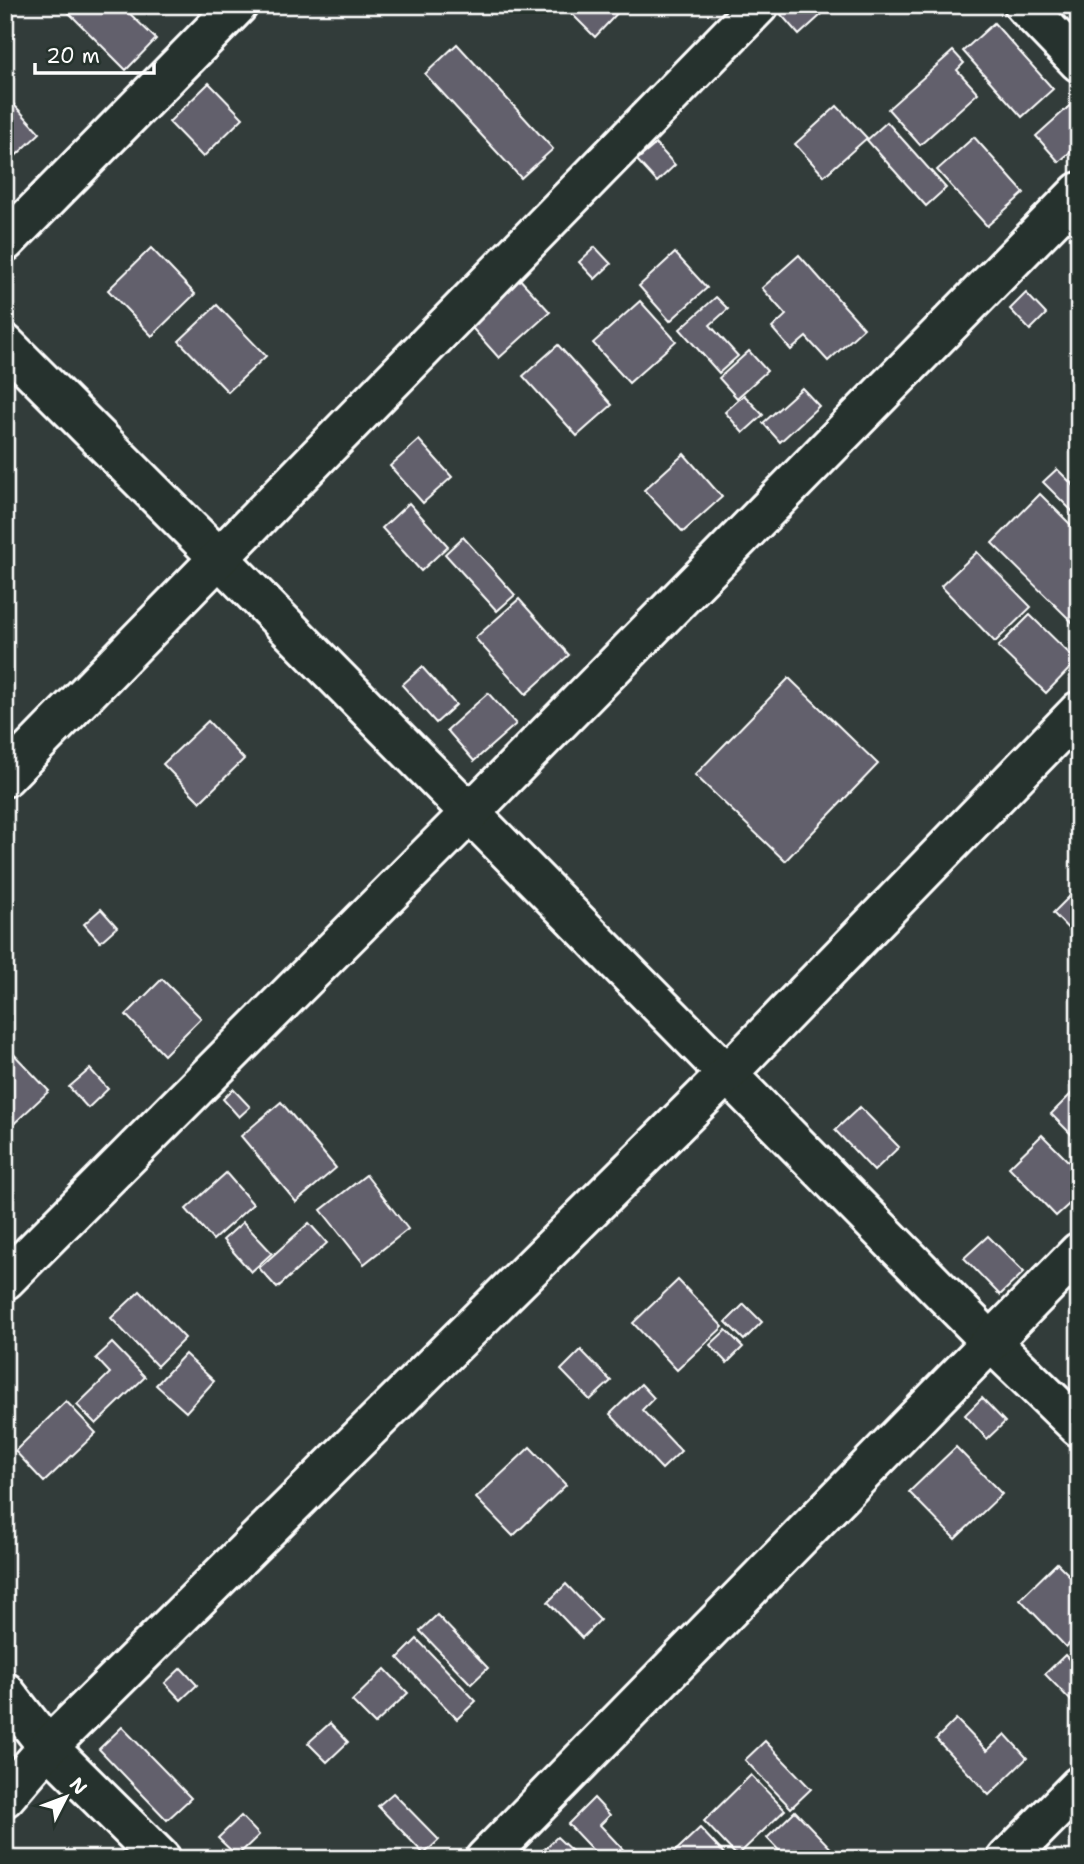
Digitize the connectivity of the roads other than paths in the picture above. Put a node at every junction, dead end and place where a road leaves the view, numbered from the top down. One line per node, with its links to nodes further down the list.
1 (238, 5): 6 (street)
2 (759, 5): 8 (street)
3 (1024, 5): 4 (street)
4 (1079, 62)
5 (1079, 192): 11 (street)
6 (5, 242)
7 (5, 344): 8 (street)
8 (219, 558): 10 (street); 11 (street)
9 (1079, 711): 12 (street)
10 (5, 777)
11 (469, 814): 12 (street); 14 (street)
12 (728, 1073): 15 (street); 18 (street)
13 (1079, 1252): 15 (street)
14 (5, 1280)
15 (990, 1341): 16 (street); 22 (street)
16 (1079, 1427)
17 (5, 1692): 18 (street)
18 (48, 1747): 20 (street); 21 (street)
19 (1079, 1786): 23 (street)
20 (5, 1797)
21 (161, 1859)
22 (485, 1859)
23 (1007, 1859)

